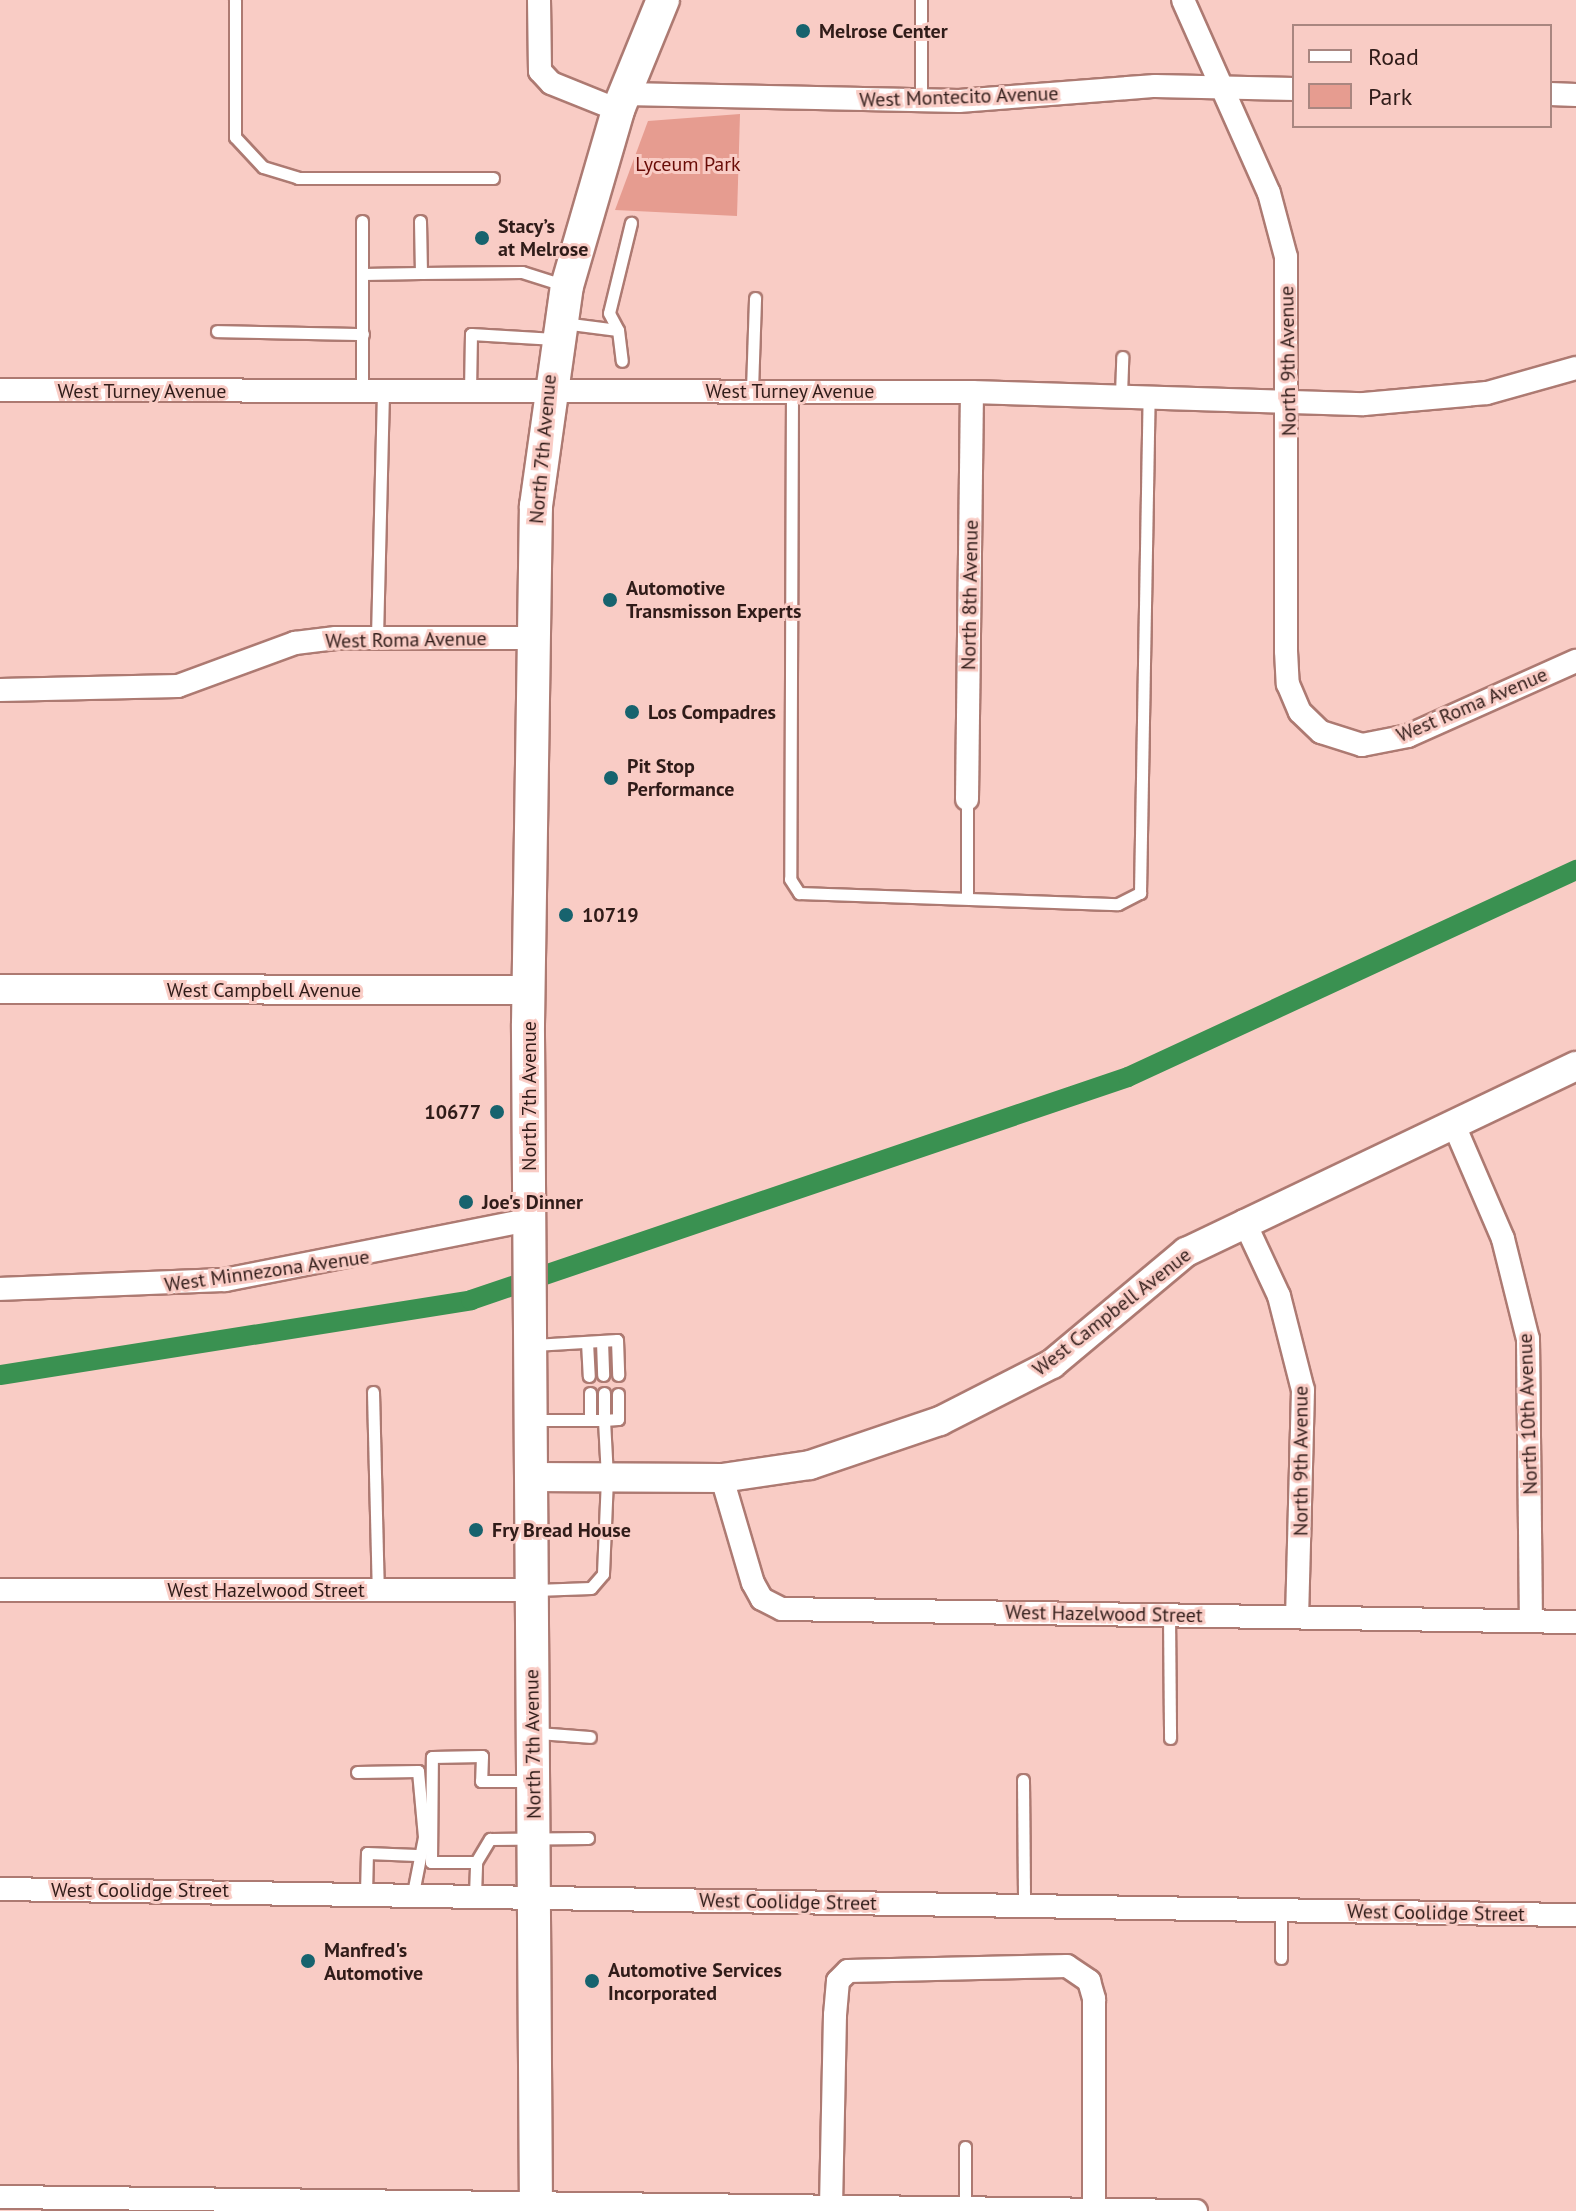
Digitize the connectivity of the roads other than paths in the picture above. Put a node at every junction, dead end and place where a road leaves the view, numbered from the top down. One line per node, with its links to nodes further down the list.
1 (235, 0): 12 (lane)
2 (539, 0): 11 (street)
3 (663, 0): 11 (main road, North 7th Avenue)
4 (921, 0): 10 (lane)
5 (1183, 0): 6 (street, North 9th Avenue)
6 (1222, 88): 7 (street, West Montecito Avenue); 10 (street, West Montecito Avenue); 36 (street, North 9th Avenue)
7 (1292, 89)
8 (1552, 94): 9 (street)
9 (1576, 95)
10 (921, 101): 11 (street, West Montecito Avenue)
11 (622, 102): 18 (main road, North 7th Avenue)
12 (493, 178)
13 (362, 221): 17 (lane)
14 (420, 221): 16 (lane)
15 (631, 223): 20 (lane)
16 (421, 273): 17 (lane); 18 (lane)
17 (363, 274): 23 (lane)
18 (567, 286): 22 (main road, North 7th Avenue)
19 (755, 298): 29 (lane)
20 (618, 330): 22 (lane); 25 (lane)
21 (217, 331): 23 (lane)
22 (557, 331): 28 (main road, North 7th Avenue); 32 (lane)
23 (363, 334): 31 (lane)
24 (1122, 357): 34 (lane)
25 (622, 361)
26 (1576, 368): 36 (street, West Turney Avenue)
27 (0, 390): 31 (street, West Turney Avenue)
28 (547, 390): 29 (street, West Turney Avenue); 32 (street, West Turney Avenue); 38 (main road, North 7th Avenue)
29 (752, 390): 30 (street, West Turney Avenue)
30 (792, 390): 33 (street, West Turney Avenue); 43 (lane)
31 (372, 391): 32 (street, West Turney Avenue); 37 (lane)
32 (470, 391)
33 (972, 392): 34 (street, West Turney Avenue); 42 (street, North 8th Avenue)
34 (1121, 395): 35 (street, West Turney Avenue)
35 (1149, 395): 36 (street, West Turney Avenue); 43 (lane)
36 (1289, 402): 41 (street, North 9th Avenue)
37 (377, 637): 38 (street, West Roma Avenue); 40 (street, West Roma Avenue)
38 (532, 638): 45 (main road, North 7th Avenue)
39 (1576, 661): 41 (street, West Roma Avenue)
40 (0, 690)
41 (1321, 732)
42 (967, 799): 43 (lane)
43 (967, 898)
44 (0, 989): 45 (street, West Campbell Avenue)
45 (529, 990): 48 (main road, North 7th Avenue)
46 (1576, 1066): 47 (street, West Campbell Avenue)
47 (1454, 1125): 49 (street, West Campbell Avenue); 72 (street, North 10th Avenue)
48 (529, 1220): 50 (street, West Minnezona Avenue); 53 (main road, North 7th Avenue)
49 (1244, 1221): 66 (street, West Campbell Avenue); 71 (street, North 9th Avenue)
50 (0, 1289)
51 (602, 1341): 52 (lane); 54 (lane); 55 (lane)
52 (587, 1342): 53 (lane); 56 (lane)
53 (530, 1346): 61 (main road, North 7th Avenue)
54 (603, 1375)
55 (618, 1375)
56 (589, 1376)
57 (373, 1392): 68 (lane)
58 (590, 1393): 62 (lane)
59 (604, 1393): 63 (lane)
60 (618, 1394): 63 (lane)
61 (530, 1420): 62 (lane); 64 (main road, North 7th Avenue)
62 (590, 1420): 63 (lane)
63 (604, 1420): 65 (lane)
64 (530, 1477): 65 (street, West Campbell Avenue); 69 (main road, North 7th Avenue)
65 (607, 1478): 66 (street, West Campbell Avenue); 69 (lane)
66 (722, 1478): 70 (street, West Hazelwood Street)
67 (0, 1590): 68 (street, West Hazelwood Street)
68 (378, 1590): 69 (street, West Hazelwood Street)
69 (531, 1590): 74 (main road, North 7th Avenue)
70 (1169, 1615): 71 (street, West Hazelwood Street); 76 (lane)
71 (1297, 1616): 72 (street, West Hazelwood Street)
72 (1531, 1621): 73 (street, West Hazelwood Street)
73 (1576, 1622)
74 (533, 1732): 75 (lane); 79 (main road, North 7th Avenue)
75 (590, 1737)
76 (1170, 1738)
77 (357, 1772): 82 (lane)
78 (1023, 1780): 89 (lane)
79 (533, 1781): 81 (main road, North 7th Avenue); 83 (lane)
80 (588, 1838): 81 (lane)
81 (534, 1839): 83 (lane); 88 (main road, North 7th Avenue)
82 (416, 1855): 85 (lane); 86 (lane)
83 (476, 1862): 87 (lane)
84 (0, 1889): 85 (street, West Coolidge Street)
85 (366, 1893): 86 (street, West Coolidge Street)
86 (413, 1893): 87 (street, West Coolidge Street)
87 (475, 1895): 88 (street, West Coolidge Street)
88 (535, 1896): 89 (street, West Coolidge Street); 98 (main road, North 7th Avenue)
89 (1024, 1907): 90 (street, West Coolidge Street)
90 (1281, 1911): 91 (street, West Coolidge Street); 92 (lane)
91 (1576, 1915)
92 (1281, 1958)
93 (965, 2147): 101 (lane)
94 (0, 2197): 95 (street)
95 (147, 2205): 96 (street)
96 (220, 2205): 97 (street)
97 (310, 2205): 98 (street)
98 (536, 2206): 99 (street)
99 (712, 2207): 100 (street)
100 (831, 2208): 101 (street); 102 (street)
101 (965, 2208): 102 (street)
102 (1094, 2210): 103 (street)
103 (1196, 2211)

